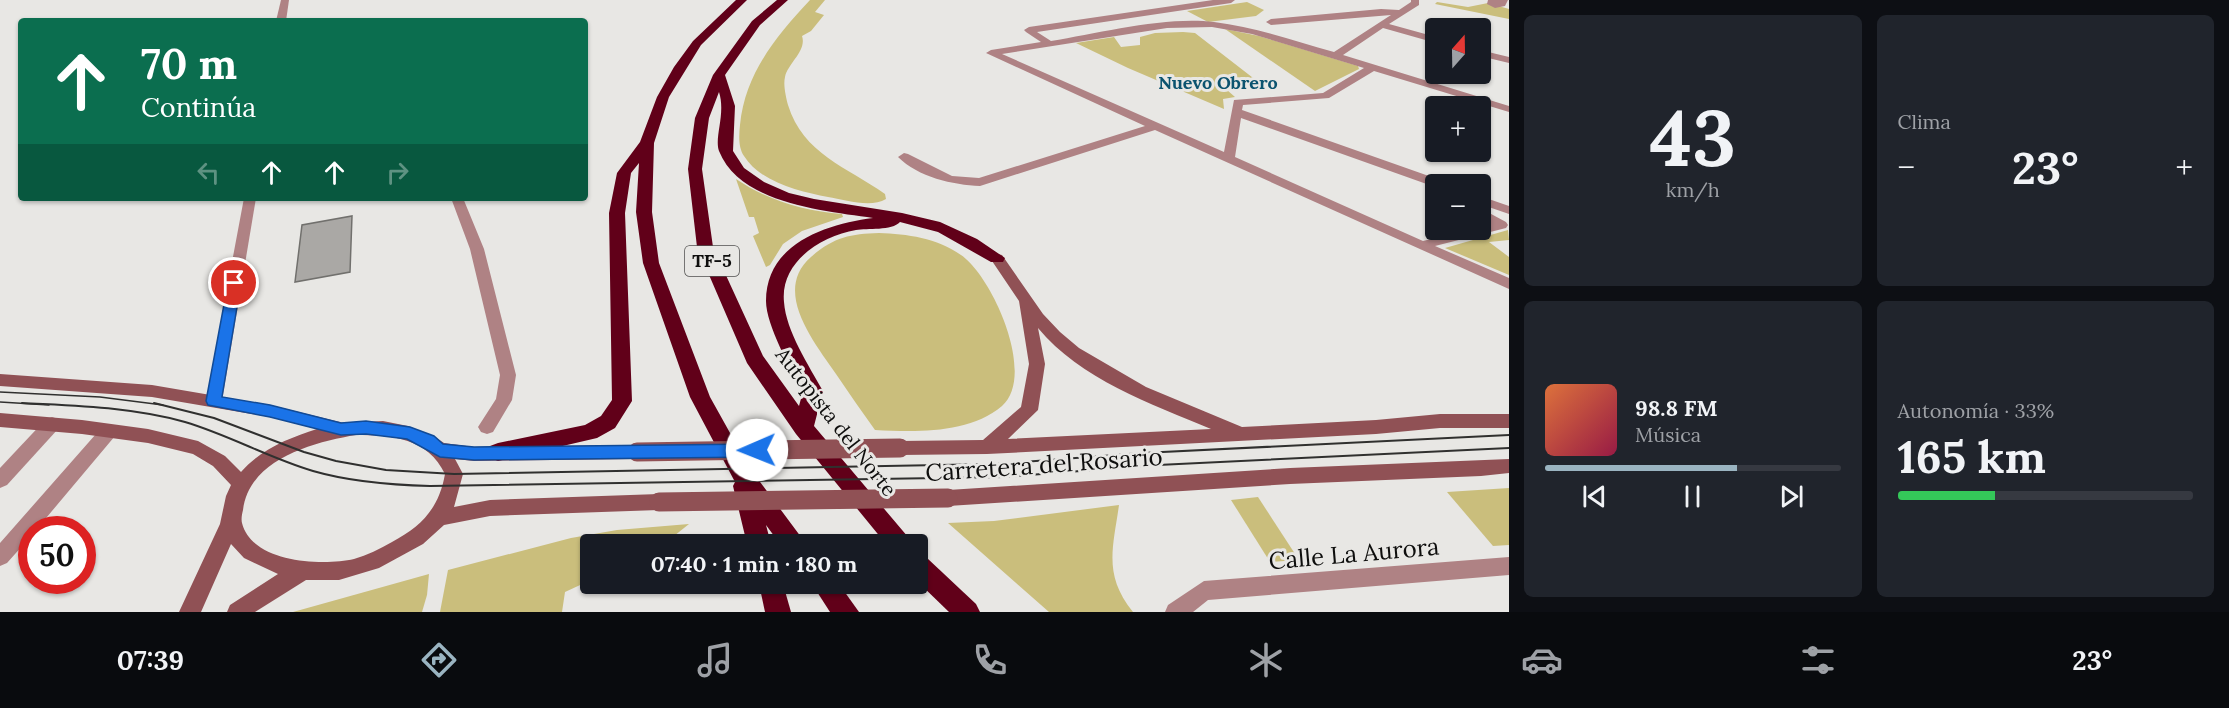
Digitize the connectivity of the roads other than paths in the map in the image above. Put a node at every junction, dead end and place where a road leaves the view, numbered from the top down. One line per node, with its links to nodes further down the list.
1 (285, 0): 10 (street)
2 (742, 0): 23 (highway, TF-5)
3 (783, 0): 19 (highway, Autopista del Norte / TF-5)
4 (1230, 0): 7 (street)
5 (1415, 0): 9 (street)
6 (1504, 0): 8 (street)
7 (1206, 2): 14 (street)
8 (1496, 5)
9 (1399, 13): 11 (street); 12 (street)
10 (282, 18)
11 (1271, 22)
12 (1381, 25): 13 (street); 16 (street)
13 (1425, 37)
14 (1048, 43): 16 (street); 22 (street)
15 (1491, 55): 17 (street)
16 (1335, 56): 18 (street)
17 (1509, 60)
18 (1373, 68): 20 (street); 21 (street)
19 (719, 75): 32 (highway); 45 (highway, Autopista del Norte / TF-5)
20 (1509, 109)
21 (1236, 112): 25 (street); 26 (street)
22 (1153, 127): 24 (street); 25 (street)
23 (647, 144): 51 (highway); 53 (highway, TF-5)
24 (904, 157)
25 (1229, 159): 35 (street)
26 (1425, 179)
27 (249, 201): 40 (street)
28 (457, 201): 44 (street)
29 (1491, 204): 30 (street)
30 (1509, 210)
31 (1491, 219): 33 (street)
32 (926, 222): 36 (highway); 45 (highway)
33 (1491, 228)
34 (1442, 240): 35 (street)
35 (1422, 245): 37 (street)
36 (997, 258): 38 (main road)
37 (1509, 284)
38 (1024, 298): 48 (main road); 49 (main road)
39 (0, 380): 40 (main road)
40 (213, 401): 46 (main road)
41 (0, 420): 43 (main road)
42 (1509, 421): 48 (main road, Carretera del Rosario)
43 (52, 424): 47 (main road); 54 (street)
44 (488, 427)
45 (803, 428): 60 (highway, Autopista del Norte / TF-5)
46 (341, 429): 50 (main road); 55 (main road)
47 (109, 430): 55 (main road); 61 (street)
48 (1241, 433): 49 (main road, Carretera del Rosario)
49 (987, 447): 51 (main road, Carretera del Rosario, bridge)
50 (440, 450): 51 (main road, Carretera del Rosario); 56 (main road)
51 (498, 452)
52 (1509, 466): 56 (main road, Carretera del Rosario, bridge)
53 (741, 473): 58 (highway); 59 (highway, TF-5)
54 (0, 480)
55 (242, 484): 57 (main road)
56 (439, 518): 63 (main road)
57 (231, 521): 63 (main road); 67 (main road)
58 (756, 534)
59 (786, 534)
60 (892, 534)
61 (0, 557)
62 (1509, 566): 72 (street, Calle La Aurora)
63 (304, 570): 68 (main road)
64 (928, 575): 71 (highway)
65 (774, 594): 69 (highway)
66 (832, 594): 70 (highway)
67 (190, 612)
68 (238, 612)
69 (778, 612)
70 (846, 612)
71 (967, 612)
72 (1176, 612)

